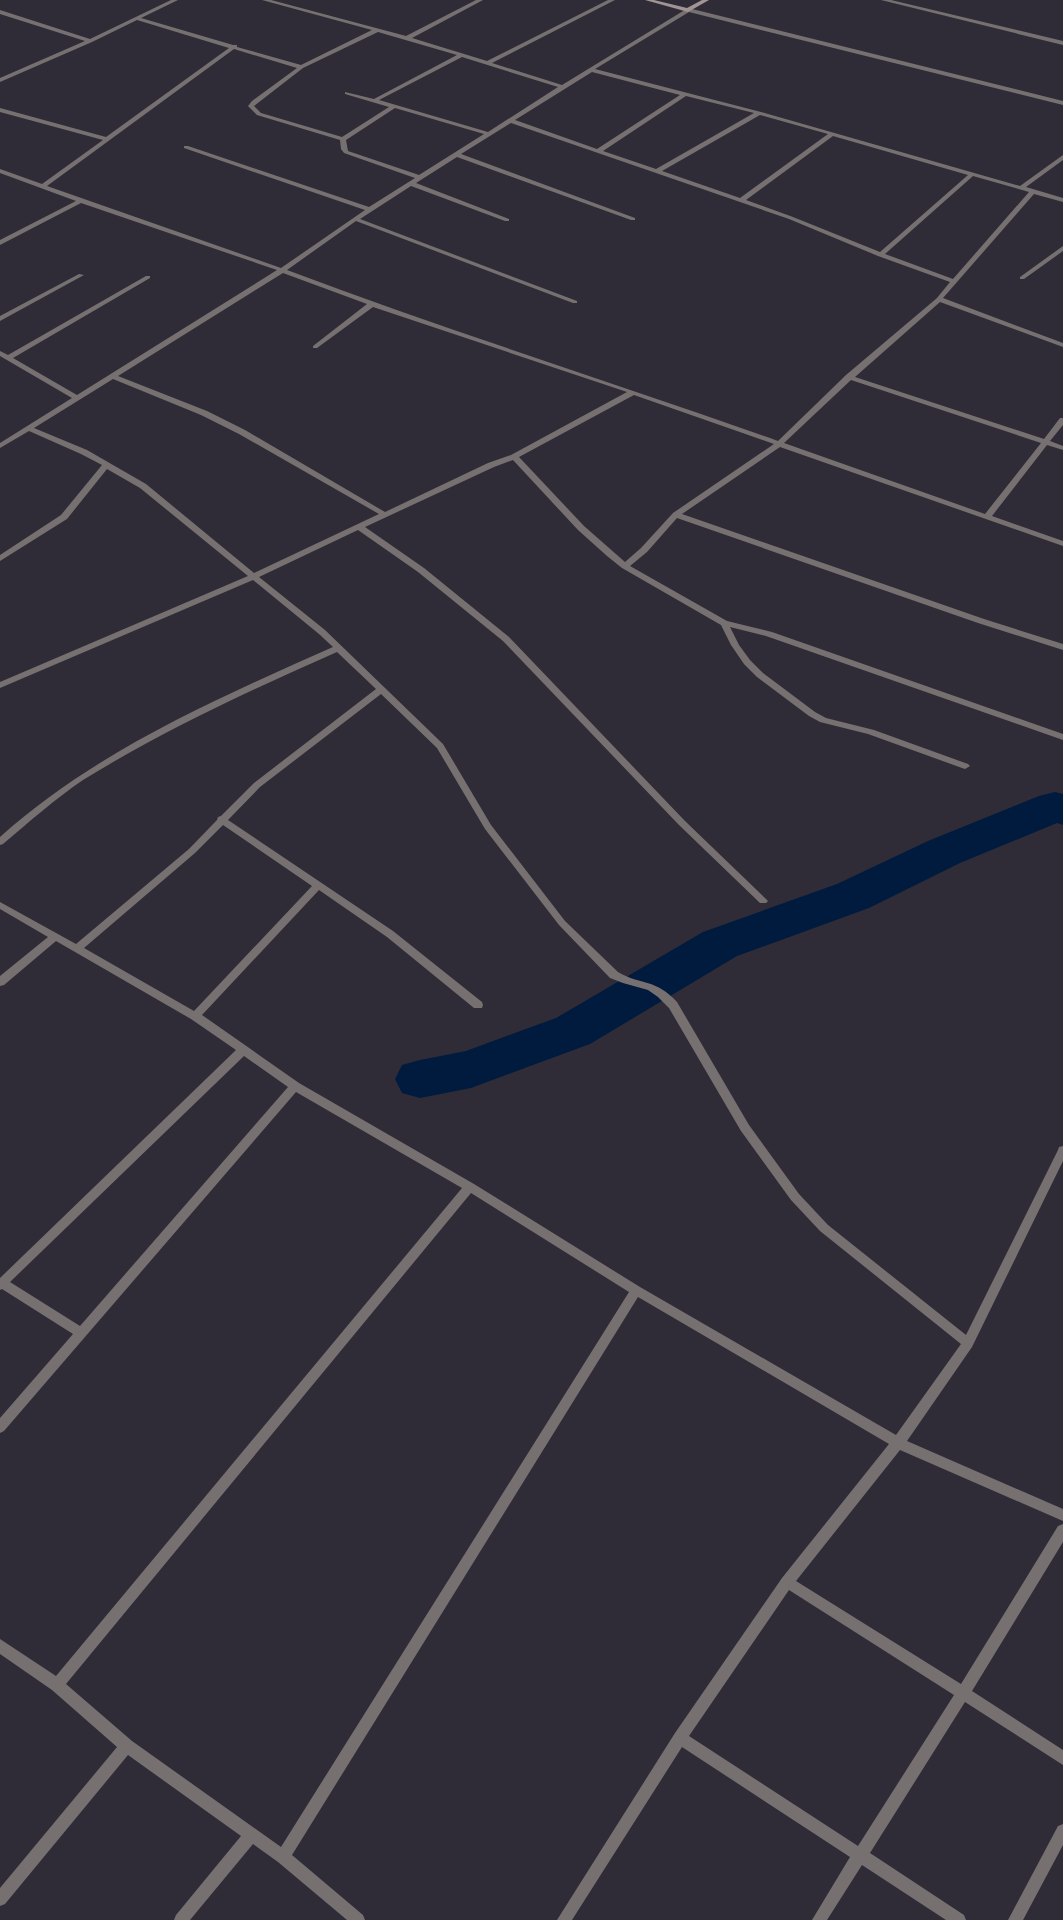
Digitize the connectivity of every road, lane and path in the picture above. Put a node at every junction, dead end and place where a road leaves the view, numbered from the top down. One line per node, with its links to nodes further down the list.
1 (175, 0): 10 (street)
2 (265, 0): 11 (street)
3 (480, 0): 12 (street)
4 (612, 0): 17 (street)
5 (648, 0): 8 (street)
6 (706, 0): 8 (street)
7 (884, 0): 14 (street)
8 (688, 10): 19 (street); 25 (street)
9 (0, 12): 13 (street)
10 (138, 19): 13 (street); 15 (street)
11 (377, 30): 12 (street); 18 (street)
12 (407, 38): 16 (street)
13 (90, 41): 20 (street)
14 (1063, 43)
15 (235, 46): 18 (street); 32 (street)
16 (462, 55): 17 (street); 24 (street)
17 (488, 63): 21 (street)
18 (301, 67): 33 (street)
19 (591, 70): 21 (street); 23 (street)
20 (0, 80)
21 (563, 87): 29 (street)
22 (347, 93): 24 (street)
23 (685, 94): 28 (street); 35 (street)
24 (374, 101): 26 (street)
25 (1063, 103)
26 (393, 107): 30 (street); 33 (street)
27 (0, 110): 32 (street)
28 (759, 114): 31 (street); 39 (street)
29 (511, 121): 30 (street); 35 (street)
30 (490, 134): 36 (street)
31 (832, 134): 40 (street); 48 (street)
32 (106, 139): 43 (street)
33 (343, 139): 41 (street)
34 (186, 147): 49 (street)
35 (598, 151): 39 (street)
36 (457, 156): 41 (street); 50 (street)
37 (1063, 157): 44 (street)
38 (0, 171): 43 (street)
39 (658, 171): 48 (street)
40 (972, 174): 44 (street); 55 (street)
41 (421, 178): 42 (street)
42 (412, 184): 49 (street); 52 (street)
43 (42, 187): 47 (street)
44 (1021, 188): 45 (street)
45 (1033, 191): 46 (street); 60 (street)
46 (1063, 200)
47 (81, 201): 53 (street); 56 (street)
48 (741, 201): 55 (street)
49 (371, 210): 51 (street)
50 (633, 219)
51 (355, 220): 56 (street); 62 (street)
52 (507, 220)
53 (0, 243)
54 (1063, 248): 59 (street)
55 (880, 254): 60 (street)
56 (282, 270): 63 (street); 69 (street)
57 (81, 275): 64 (street)
58 (148, 277): 68 (street)
59 (1022, 278)
60 (954, 281): 61 (street)
61 (939, 299): 65 (street); 70 (street)
62 (575, 302)
63 (372, 304): 66 (street); 71 (street)
64 (0, 318)
65 (1063, 346)
66 (315, 347)
67 (0, 353): 68 (street)
68 (8, 358): 72 (street)
69 (112, 376): 72 (street); 81 (street)
70 (849, 377): 75 (street); 76 (street)
71 (633, 392): 76 (street); 79 (street)
72 (77, 398): 74 (street)
73 (1063, 420): 75 (street)
74 (29, 428): 77 (street); 80 (street)
75 (1046, 442): 78 (street); 83 (street)
76 (779, 444): 82 (street); 83 (street)
77 (0, 446)
78 (1063, 448)
79 (514, 457): 81 (street); 87 (street)
80 (107, 464): 86 (street); 88 (street)
81 (384, 514): 84 (street)
82 (676, 515): 87 (street); 90 (street)
83 (987, 517): 85 (street)
84 (359, 527): 88 (street); 99 (street)
85 (1063, 544)
86 (0, 560)
87 (625, 566): 89 (street)
88 (254, 576): 91 (street); 92 (street)
89 (724, 623): 94 (street); 95 (street)
90 (1063, 646)
91 (338, 648): 93 (street); 97 (street)
92 (0, 685)
93 (381, 689): 96 (street); 113 (street)
94 (1063, 737)
95 (965, 766)
96 (221, 819): 98 (street); 102 (street)
97 (0, 842)
98 (318, 885): 104 (street); 105 (street)
99 (763, 901)
100 (0, 905): 101 (street)
101 (54, 937): 102 (street); 103 (street)
102 (77, 948): 105 (street)
103 (0, 982)
104 (478, 1005)
105 (195, 1016): 106 (street)
106 (244, 1049): 107 (street); 110 (street)
107 (295, 1086): 109 (street); 112 (street)
108 (1062, 1154): 113 (street)
109 (470, 1187): 111 (street); 120 (street)
110 (1, 1284): 112 (street)
111 (636, 1290): 115 (street); 128 (street)
112 (80, 1334): 114 (street)
113 (968, 1343): 115 (street)
114 (0, 1426)
115 (898, 1443): 116 (street); 118 (street)
116 (1063, 1515)
117 (1063, 1530): 121 (street)
118 (787, 1582): 121 (street); 122 (street)
119 (0, 1646): 120 (street)
120 (57, 1685): 123 (street)
121 (963, 1693): 124 (street); 127 (street)
122 (680, 1738): 127 (street); 132 (street)
123 (127, 1746): 126 (street); 129 (street)
124 (1063, 1758)
125 (1063, 1831): 135 (street)
126 (252, 1834): 128 (street); 130 (street)
127 (860, 1856): 133 (street); 134 (street)
128 (283, 1857): 131 (street)
129 (0, 1899)
130 (181, 1920)
131 (358, 1920)
132 (564, 1920)
133 (820, 1920)
134 (959, 1920)
135 (1014, 1920)

